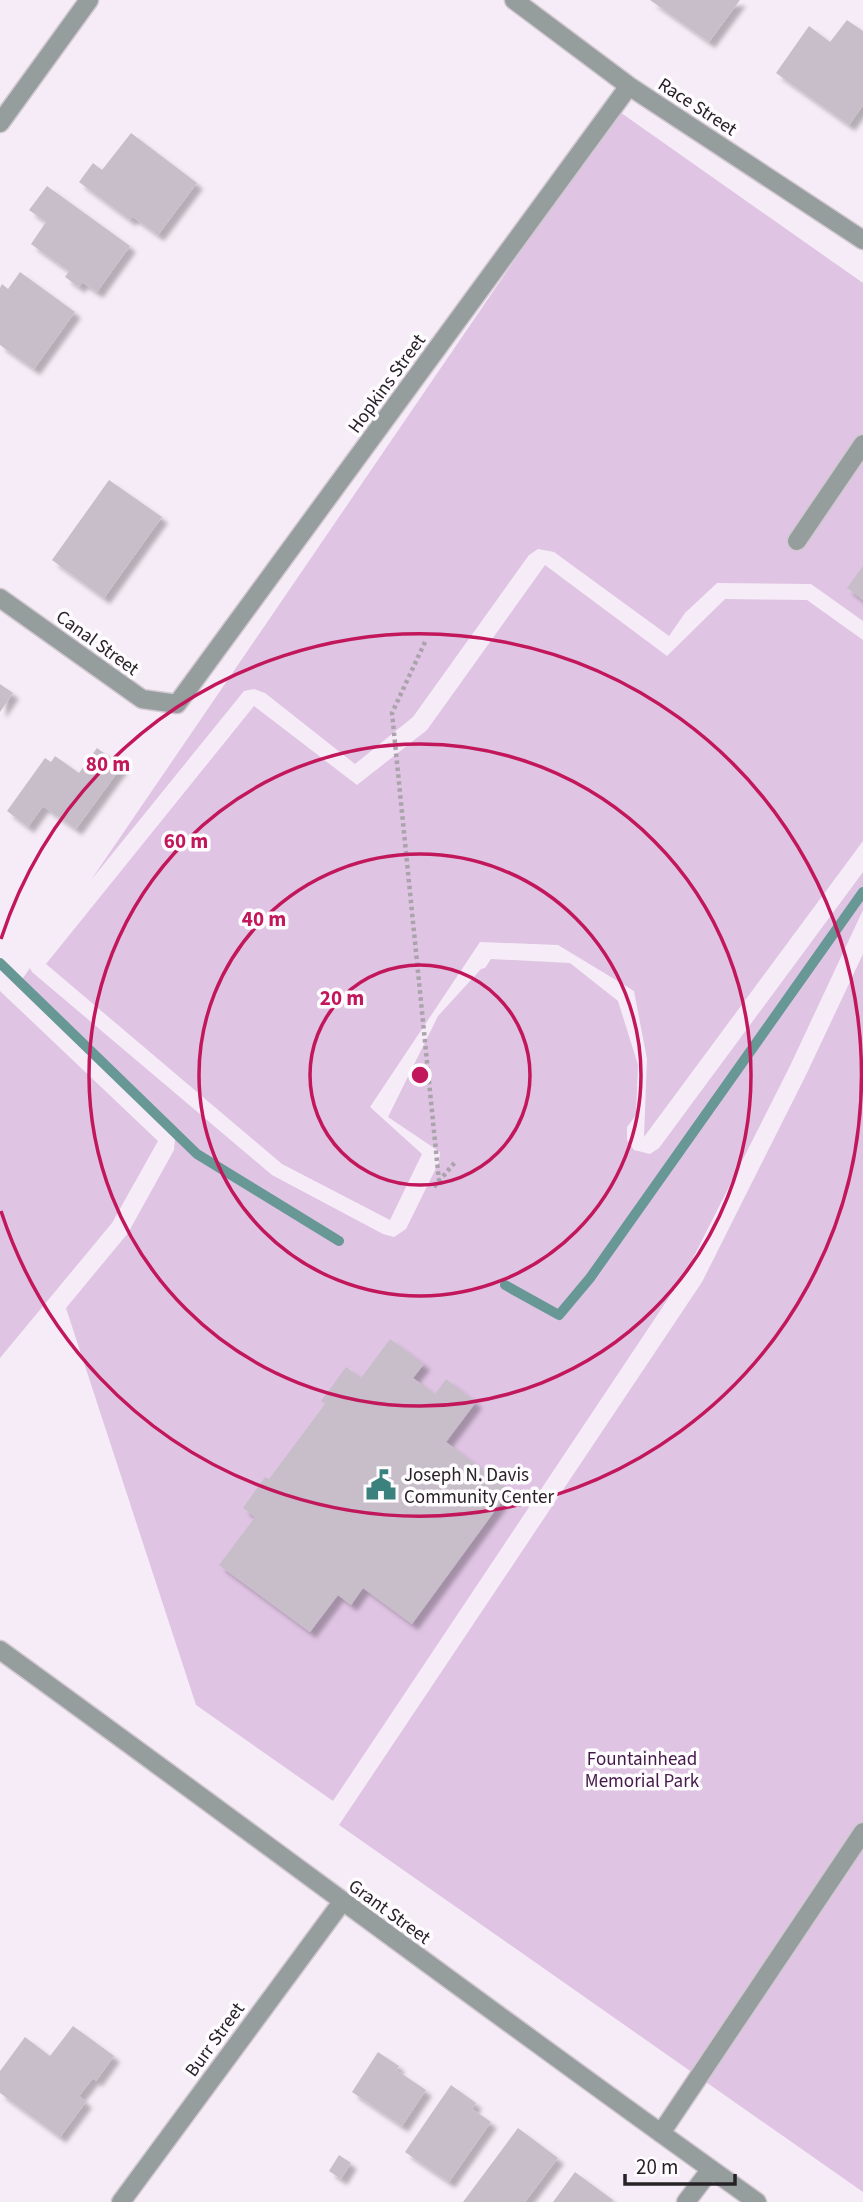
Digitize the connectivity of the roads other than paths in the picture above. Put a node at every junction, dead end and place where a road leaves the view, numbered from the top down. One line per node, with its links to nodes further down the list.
1 (89, 0): 4 (street)
2 (514, 0): 3 (street, Race Street)
3 (629, 86): 5 (street, Race Street); 9 (street, Hopkins Street)
4 (0, 123)
5 (863, 240)
6 (863, 444): 7 (street)
7 (797, 541)
8 (0, 598): 9 (street, Canal Street)
9 (177, 704)
10 (0, 1650): 12 (street, Grant Street)
11 (863, 1832): 13 (street)
12 (341, 1902): 13 (street, Grant Street); 15 (street, Burr Street)
13 (661, 2133): 14 (street, Grant Street)
14 (710, 2169): 16 (street); 17 (street, Grant Street)
15 (121, 2202)
16 (686, 2202)
17 (757, 2202)

